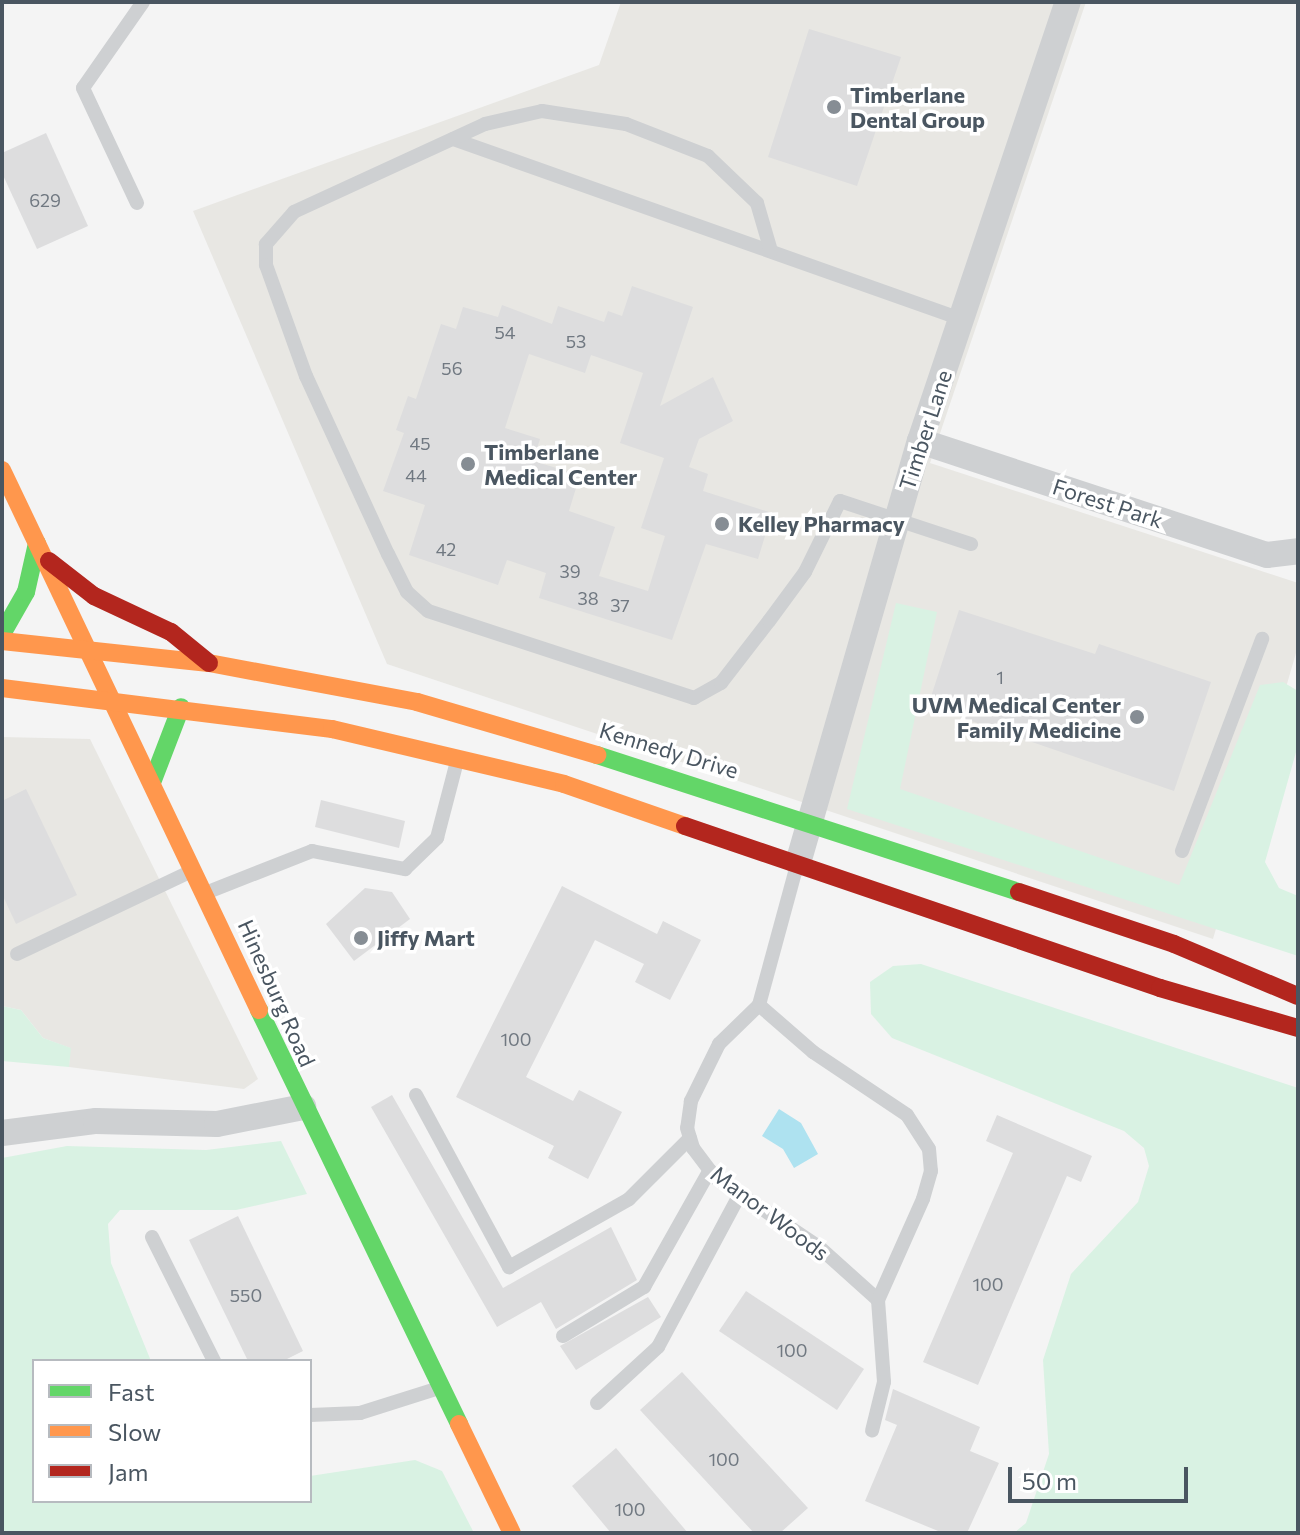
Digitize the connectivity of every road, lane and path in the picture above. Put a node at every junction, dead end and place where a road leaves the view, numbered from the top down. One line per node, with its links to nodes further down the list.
1 (143, 2): 4 (lane)
2 (1068, 2): 6 (street, Timber Lane)
3 (453, 139): 5 (lane); 5 (lane); 9 (lane)
4 (137, 203)
5 (771, 251): 6 (lane)
6 (961, 319): 7 (street, Timber Lane)
7 (920, 441): 9 (street, Timber Lane); 12 (street, Forest Park)
8 (2, 470): 11 (main road, Hinesburg Road)
9 (896, 519): 10 (lane); 23 (street, Timber Lane)
10 (971, 544)
11 (40, 550): 13 (main road); 16 (main road, Hinesburg Road); 17 (main road)
12 (1298, 551)
13 (2, 634)
14 (1262, 639): 24 (lane)
15 (2, 641): 16 (main road, Kennedy Drive)
16 (89, 649): 17 (main road, Kennedy Drive); 19 (main road, Hinesburg Road)
17 (209, 663): 23 (main road, Kennedy Drive)
18 (2, 688): 19 (main road)
19 (114, 699): 20 (main road); 22 (main road, Hinesburg Road)
20 (181, 707): 21 (main road); 22 (main road)
21 (458, 756): 25 (main road); 27 (lane)
22 (153, 780): 26 (main road, Hinesburg Road)
23 (809, 824): 25 (street, Timber Lane); 29 (main road, Kennedy Drive)
24 (1182, 851)
25 (798, 863): 30 (lane); 31 (main road)
26 (196, 869): 27 (main road, Hinesburg Road); 28 (lane)
27 (207, 893): 33 (main road, Hinesburg Road)
28 (17, 954)
29 (1298, 996)
30 (759, 1005): 35 (lane); 39 (lane)
31 (1298, 1028)
32 (416, 1095): 35 (lane)
33 (303, 1107): 34 (street); 42 (main road, Hinesburg Road)
34 (2, 1133)
35 (690, 1138): 36 (lane, Manor Woods)
36 (710, 1170): 37 (lane, Manor Woods); 40 (lane)
37 (740, 1194): 39 (lane, Manor Woods); 43 (lane)
38 (152, 1237): 41 (lane)
39 (878, 1300): 45 (lane)
40 (563, 1336)
41 (213, 1359)
42 (440, 1387): 44 (lane); 46 (main road, Hinesburg Road)
43 (597, 1403)
44 (312, 1415)
45 (872, 1431)
46 (512, 1533)

